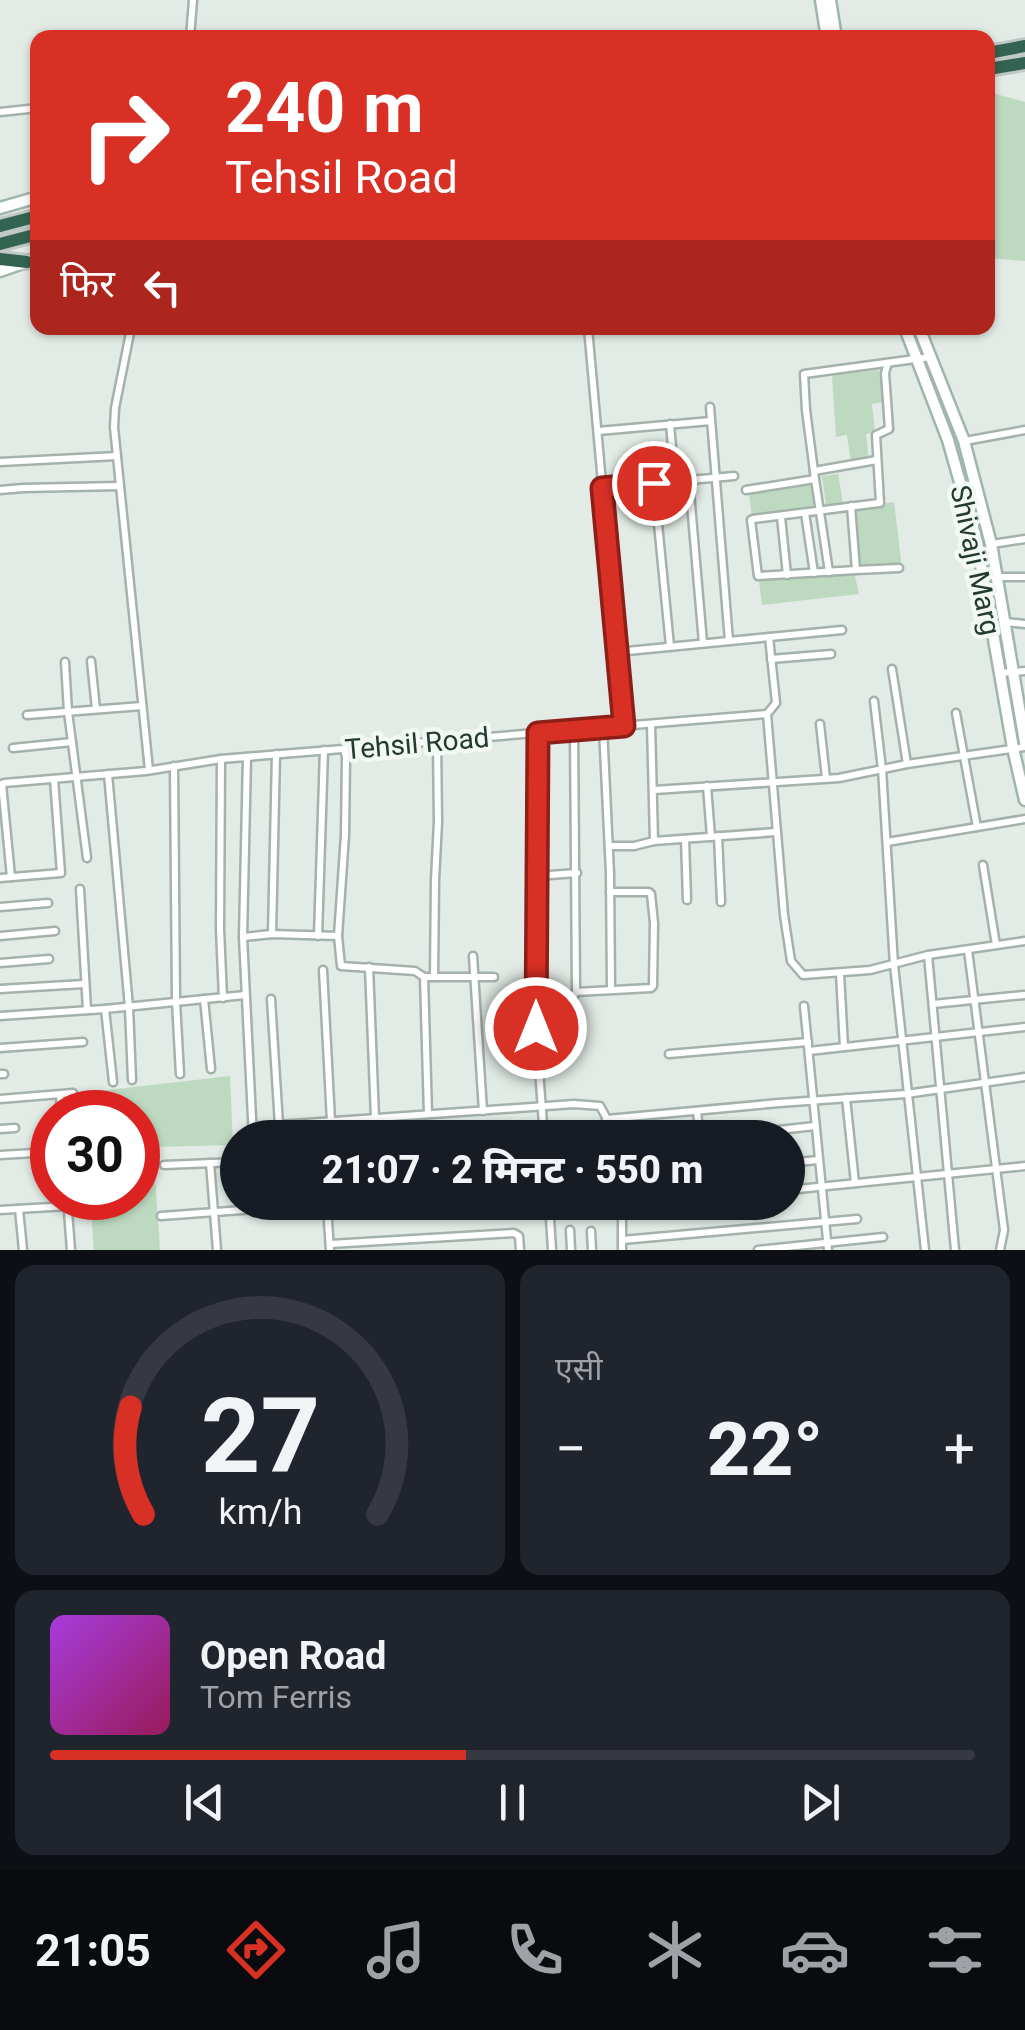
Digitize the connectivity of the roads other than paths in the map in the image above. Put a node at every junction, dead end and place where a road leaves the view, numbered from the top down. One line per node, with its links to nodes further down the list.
1 (193, 0): 4 (street)
2 (821, 0): 5 (main road)
3 (830, 0): 6 (main road)
4 (191, 30)
5 (826, 30)
6 (835, 30)
7 (1025, 46): 8 (highway)
8 (995, 52)
9 (1025, 63): 10 (highway)
10 (995, 68)
11 (30, 109): 12 (street)
12 (0, 112)
13 (30, 199): 14 (main road)
14 (0, 208)
15 (30, 218): 16 (highway)
16 (0, 226)
17 (30, 236): 18 (highway)
18 (0, 244)
19 (0, 259): 20 (highway)
20 (30, 260)
21 (30, 261): 22 (main road)
22 (0, 270)
23 (130, 335): 36 (street)
24 (589, 335): 33 (street)
25 (907, 335): 28 (main road, Shivaji Marg)
26 (922, 335): 27 (main road, Shivaji Marg)
27 (930, 357): 28 (street); 35 (main road, Shivaji Marg)
28 (916, 360): 29 (street); 76 (main road, Shivaji Marg)
29 (888, 363): 37 (street); 39 (street)
30 (710, 407): 31 (street)
31 (711, 421): 32 (street); 41 (street)
32 (670, 424): 33 (street); 42 (street)
33 (597, 430): 46 (street)
34 (1025, 430): 35 (street)
35 (964, 441): 54 (main road, Shivaji Marg)
36 (117, 456): 38 (street); 45 (street)
37 (877, 460): 39 (street); 49 (street)
38 (0, 462)
39 (814, 475): 48 (street); 50 (street)
40 (734, 476): 41 (street)
41 (716, 478): 43 (street); 66 (street)
42 (675, 481): 43 (street); 44 (street)
43 (689, 481): 67 (street)
44 (654, 483): 46 (street); 68 (street)
45 (120, 486): 47 (street); 78 (street)
46 (602, 488): 69 (street)
47 (0, 490)
48 (746, 490)
49 (850, 506): 50 (street); 56 (street)
50 (820, 511): 51 (street); 57 (street)
51 (805, 513): 52 (street); 58 (street)
52 (781, 516): 59 (street); 59 (street)
53 (1025, 539): 54 (street)
54 (991, 544): 60 (main road, Shivaji Marg)
55 (899, 568): 56 (street)
56 (856, 570): 57 (street)
57 (829, 572): 58 (street)
58 (814, 573): 59 (street)
59 (787, 575)
60 (997, 577): 61 (street); 62 (main road, Shivaji Marg)
61 (1025, 577)
62 (1005, 622): 63 (street); 75 (main road, Shivaji Marg)
63 (1025, 624)
64 (842, 630): 65 (street)
65 (769, 637): 66 (street); 71 (street)
66 (729, 641): 67 (street)
67 (703, 643): 68 (street)
68 (670, 646): 69 (street)
69 (617, 652): 86 (street)
70 (831, 654): 71 (street)
71 (771, 659): 82 (street)
72 (91, 661): 79 (street)
73 (64, 662): 80 (street)
74 (892, 669): 100 (street)
75 (1019, 671): 76 (street); 92 (main road, Shivaji Marg)
76 (1000, 674): 92 (main road, Shivaji Marg)
77 (874, 701): 102 (street)
78 (142, 706): 79 (street); 103 (street)
79 (96, 710): 80 (street)
80 (68, 712): 83 (street); 91 (street)
81 (956, 713): 97 (street)
82 (767, 714): 84 (street, Tehsil Road); 108 (street)
83 (27, 715)
84 (651, 724): 86 (street, Tehsil Road); 111 (street)
85 (820, 724): 106 (street)
86 (624, 726): 87 (street, Tehsil Road)
87 (604, 728): 88 (street, Tehsil Road); 120 (street)
88 (574, 730): 89 (street, Tehsil Road); 123 (street)
89 (538, 733): 90 (street, Tehsil Road); 124 (street)
90 (437, 741): 94 (street, Tehsil Road); 152 (street)
91 (72, 742): 93 (street); 105 (street)
92 (1021, 745): 97 (street); 112 (main road, Shivaji Marg)
93 (13, 748)
94 (344, 749): 95 (street, Tehsil Road); 137 (street)
95 (324, 750): 96 (street, Tehsil Road); 136 (street)
96 (276, 754): 98 (street, Tehsil Road); 134 (street)
97 (964, 755): 100 (street); 114 (street)
98 (247, 757): 99 (street, Tehsil Road); 138 (street)
99 (221, 759): 101 (street, Tehsil Road); 160 (street)
100 (907, 764): 102 (street)
101 (174, 765): 103 (street, Tehsil Road); 165 (street)
102 (882, 768): 106 (street); 119 (street)
103 (148, 770): 104 (street, Tehsil Road)
104 (108, 774): 105 (street, Tehsil Road); 168 (street)
105 (77, 778): 107 (street, Tehsil Road); 121 (street)
106 (826, 778): 108 (street)
107 (54, 779): 109 (street, Tehsil Road); 126 (street)
108 (771, 781): 110 (street); 115 (street)
109 (1, 786): 126 (street)
110 (708, 786): 111 (street); 116 (street)
111 (654, 790): 118 (street)
112 (1025, 800)
113 (1025, 818): 114 (street)
114 (977, 826): 119 (street)
115 (776, 832): 116 (street); 149 (street)
116 (714, 837): 117 (street); 130 (street)
117 (685, 839): 118 (street); 129 (street)
118 (654, 841): 120 (street)
119 (887, 842): 146 (street)
120 (609, 846): 128 (street)
121 (87, 858)
122 (983, 865): 140 (street)
123 (577, 873): 124 (street); 157 (street)
124 (536, 876): 161 (street)
125 (0, 878): 126 (street)
126 (12, 878)
127 (80, 889): 154 (street)
128 (610, 892): 156 (street); 156 (street)
129 (687, 900)
130 (721, 902)
131 (48, 903): 132 (street)
132 (0, 907)
133 (55, 931): 135 (street)
134 (272, 934): 136 (street); 138 (street)
135 (0, 936)
136 (318, 936): 137 (street)
137 (338, 936): 147 (street)
138 (243, 937): 158 (street)
139 (1025, 941): 140 (street)
140 (996, 945): 141 (street)
141 (968, 950): 142 (street); 164 (street)
142 (928, 955): 146 (street); 166 (street)
143 (473, 956): 150 (street)
144 (49, 959): 145 (street)
145 (0, 963)
146 (894, 965): 149 (street); 175 (street)
147 (368, 968): 151 (street); 197 (street)
148 (323, 970): 201 (street)
149 (840, 973): 178 (street)
150 (474, 976): 152 (street); 153 (street); 194 (street)
151 (424, 977): 152 (street); 196 (street)
152 (434, 977)
153 (494, 977)
154 (84, 984): 155 (street); 170 (street)
155 (0, 988)
156 (611, 990): 157 (street)
157 (576, 992): 161 (street)
158 (244, 995): 160 (street); 199 (street)
159 (1024, 995): 164 (street)
160 (223, 998): 162 (street)
161 (536, 998): 193 (street)
162 (204, 999): 165 (street); 181 (street)
163 (272, 999): 200 (street)
164 (974, 1001): 166 (street); 173 (street)
165 (176, 1002): 168 (street); 182 (street)
166 (933, 1004): 174 (street)
167 (804, 1006): 177 (street)
168 (128, 1007): 169 (street); 184 (street)
169 (106, 1009): 170 (street); 186 (street)
170 (87, 1010): 171 (street)
171 (0, 1016)
172 (1025, 1027): 173 (street)
173 (978, 1032): 174 (street); 185 (street)
174 (936, 1038): 175 (street); 187 (street)
175 (902, 1040): 178 (street); 188 (street)
176 (83, 1042): 179 (street)
177 (808, 1047): 178 (street); 180 (street); 192 (street)
178 (844, 1047)
179 (0, 1048)
180 (670, 1054)
181 (210, 1069)
182 (180, 1074)
183 (1025, 1077): 185 (street)
184 (132, 1080)
185 (984, 1081): 187 (street); 217 (street)
186 (112, 1082)
187 (941, 1089): 188 (street); 218 (street)
188 (907, 1093): 190 (street); 219 (street)
189 (30, 1097): 191 (street)
190 (846, 1098): 192 (street); 220 (street)
191 (0, 1099)
192 (812, 1100): 195 (street); 205 (street)
193 (542, 1107): 194 (street); 198 (street); 203 (street)
194 (483, 1110): 196 (street)
195 (697, 1110): 198 (street); 204 (street)
196 (428, 1114): 197 (street)
197 (375, 1118): 202 (street)
198 (606, 1119)
199 (252, 1120)
200 (279, 1120)
201 (331, 1120)
202 (346, 1120)
203 (543, 1120)
204 (699, 1120)
205 (815, 1126): 206 (street); 211 (street)
206 (805, 1127)
207 (15, 1128): 208 (street)
208 (0, 1129)
209 (30, 1153): 210 (street)
210 (0, 1155)
211 (818, 1160): 212 (street); 221 (street)
212 (805, 1161)
213 (220, 1163): 214 (street)
214 (210, 1164): 215 (street); 226 (street)
215 (164, 1165)
216 (1025, 1166): 217 (street)
217 (996, 1170): 218 (street); 253 (street)
218 (948, 1174): 219 (street); 252 (street)
219 (916, 1178): 220 (street); 251 (street)
220 (855, 1184): 221 (street)
221 (821, 1187): 222 (street); 232 (street)
222 (805, 1188)
223 (30, 1207): 224 (street)
224 (19, 1209): 225 (street); 241 (street)
225 (0, 1210)
226 (214, 1211): 227 (street); 239 (street); 243 (street)
227 (161, 1216)
228 (856, 1219): 232 (street)
229 (68, 1220): 242 (street)
230 (550, 1220): 246 (street)
231 (620, 1220): 237 (street)
232 (825, 1222): 237 (street); 238 (street)
233 (570, 1230): 247 (street)
234 (592, 1231): 248 (street)
235 (442, 1237): 239 (street); 244 (street); 245 (street)
236 (883, 1237): 238 (street)
237 (622, 1240): 249 (street)
238 (828, 1246): 240 (street)
239 (330, 1247)
240 (770, 1249): 250 (street)
241 (23, 1250)
242 (70, 1250)
243 (217, 1250)
244 (443, 1250)
245 (520, 1250)
246 (552, 1250)
247 (571, 1250)
248 (592, 1250)
249 (622, 1250)
250 (758, 1250)
251 (925, 1250)
252 (955, 1250)
253 (1000, 1250)

